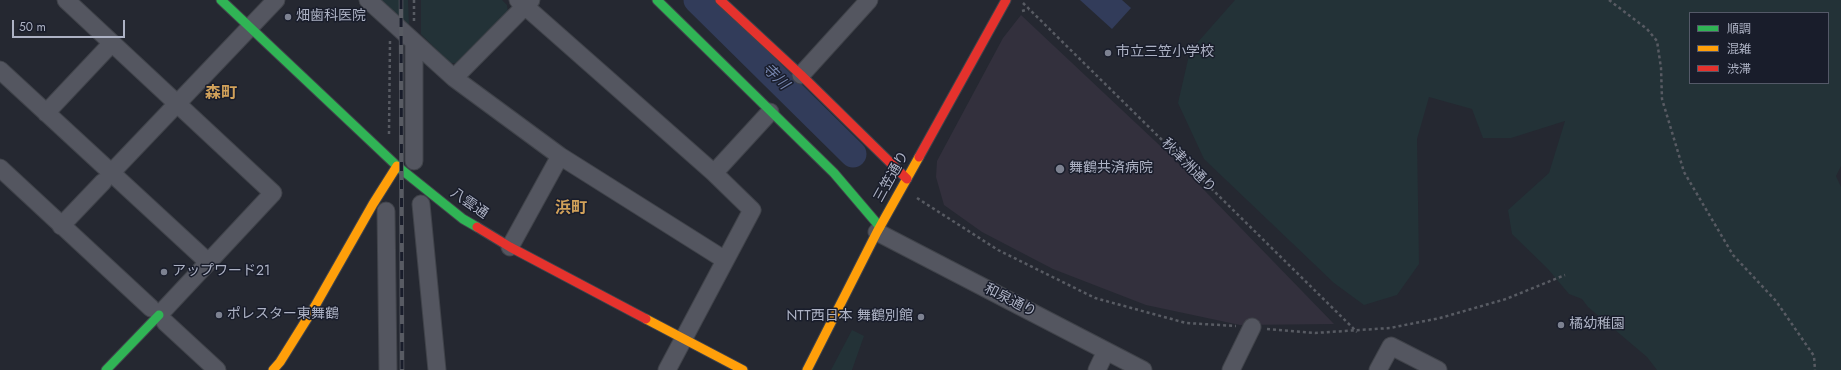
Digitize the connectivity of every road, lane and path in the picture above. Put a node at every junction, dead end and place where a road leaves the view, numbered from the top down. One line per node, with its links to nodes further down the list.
1 (66, 0): 16 (street)
2 (221, 0): 15 (street, 八雲通)
3 (276, 0): 15 (street)
4 (368, 0): 14 (street)
5 (657, 0): 22 (street)
6 (720, 0): 19 (street)
7 (869, 0): 19 (street)
8 (1006, 0): 31 (street, 三笠通り)
9 (1020, 0): 12 (path, 秋津洲通り)
10 (1609, 0): 59 (path)
11 (525, 2): 20 (street); 29 (street)
12 (1029, 9): 13 (path); 43 (path, 秋津洲通り)
13 (1022, 11)
14 (391, 21): 17 (street); 24 (path)
15 (249, 27): 21 (street); 27 (street, 八雲通)
16 (112, 43): 21 (street); 23 (street)
17 (414, 44): 20 (street); 26 (street)
18 (0, 70): 23 (street)
19 (801, 75): 31 (street)
20 (454, 78): 25 (street)
21 (177, 104): 30 (street); 39 (street)
22 (770, 112): 29 (street); 36 (street)
23 (46, 113): 30 (street)
24 (389, 138)
25 (560, 156): 37 (street); 38 (street)
26 (414, 161)
27 (397, 166): 37 (street, 八雲通); 48 (street)
28 (0, 168): 35 (street)
29 (714, 173): 38 (street)
30 (107, 177): 35 (street); 39 (street)
31 (907, 178): 36 (street, 三笠通り)
32 (915, 197): 42 (path)
33 (421, 204): 50 (street)
34 (386, 211): 49 (street)
35 (61, 226): 41 (street)
36 (879, 230): 45 (street, 和泉通り); 53 (street, 三笠通り)
37 (510, 247): 44 (street, 八雲通)
38 (725, 260): 44 (street)
39 (208, 262): 41 (street)
40 (1565, 275): 43 (path)
41 (158, 315): 46 (street); 47 (street)
42 (1252, 327): 43 (path); 56 (street)
43 (1357, 332)
44 (684, 337): 51 (street); 52 (street, 八雲通)
45 (1106, 351): 54 (street); 55 (street, 和泉通り)
46 (106, 370)
47 (217, 370)
48 (273, 370)
49 (388, 370)
50 (437, 370)
51 (667, 370)
52 (743, 370)
53 (806, 370)
54 (1096, 370)
55 (1143, 370)
56 (1231, 370)
57 (1378, 370): 58 (street)
58 (1438, 370)
59 (1816, 370)

